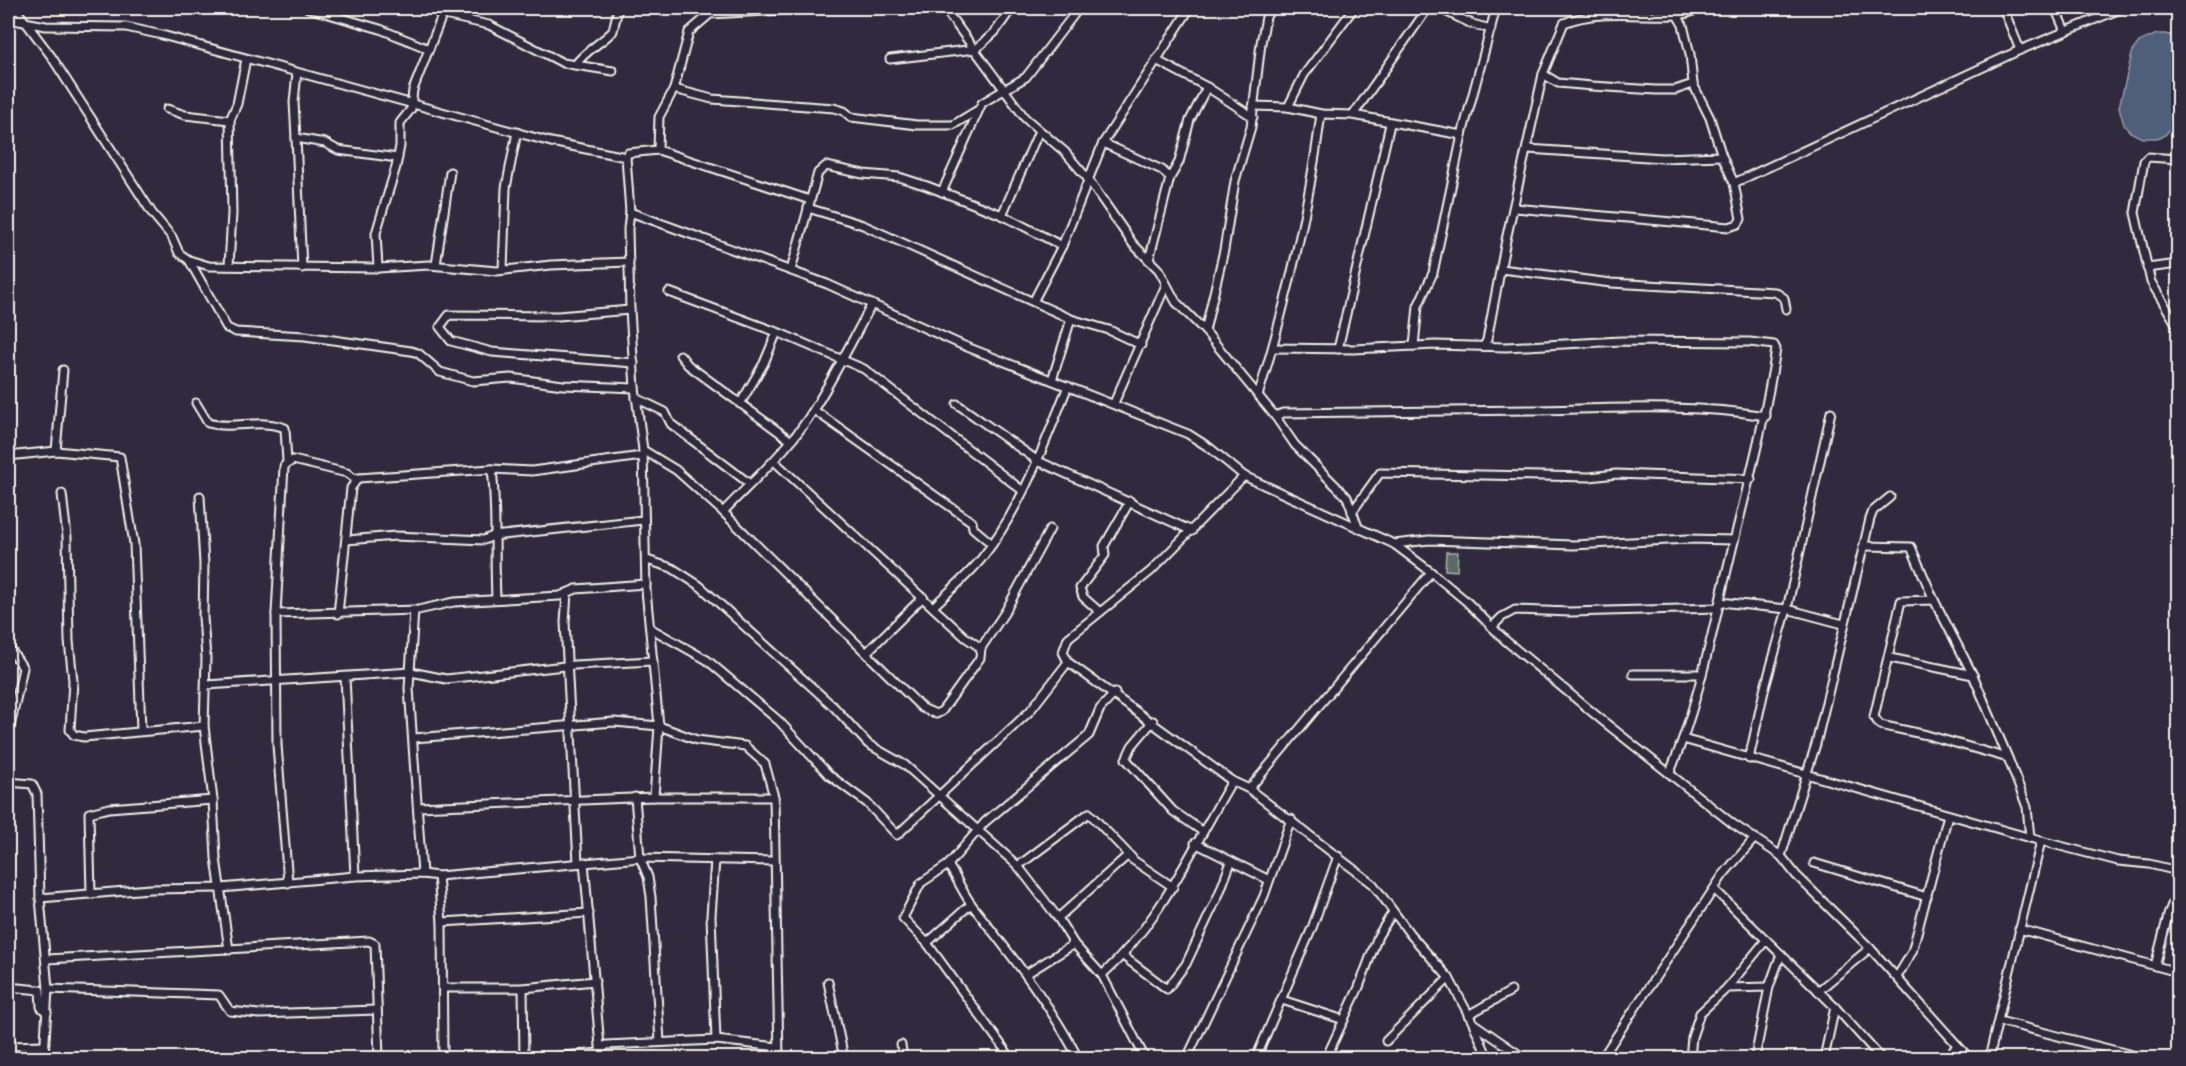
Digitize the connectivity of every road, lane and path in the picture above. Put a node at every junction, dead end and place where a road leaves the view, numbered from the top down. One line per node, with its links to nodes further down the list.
1 (15, 8): 22 (street)
2 (308, 8): 25 (street)
3 (429, 8): 19 (street)
4 (618, 8): 31 (street)
5 (824, 8): 38 (street)
6 (944, 8): 26 (street)
7 (1012, 8): 26 (street)
8 (1080, 8): 37 (street)
9 (1190, 8): 30 (street)
10 (1270, 8): 40 (street)
11 (1354, 8): 41 (street)
12 (1428, 8): 45 (street)
13 (1439, 8): 23 (street)
14 (1496, 8): 23 (street)
15 (1703, 8): 20 (street)
16 (2004, 8): 27 (street)
17 (2055, 8): 24 (street)
18 (2123, 8): 24 (street)
19 (445, 11): 25 (street); 31 (street)
20 (1677, 15): 34 (street); 35 (street)
21 (8, 19): 22 (street)
22 (26, 24): 28 (street); 72 (street)
23 (1491, 29): 51 (street)
24 (2065, 31): 27 (street)
25 (429, 49): 39 (street)
26 (976, 49): 29 (street); 37 (street)
27 (2020, 50): 63 (street)
28 (246, 59): 33 (street); 47 (street)
29 (890, 59)
30 (1156, 60): 36 (street); 53 (street)
31 (575, 65): 32 (street)
32 (613, 71)
33 (297, 73): 39 (street); 52 (street)
34 (1543, 74): 35 (street); 54 (street)
35 (1693, 84): 56 (street)
36 (1207, 87): 46 (street); 61 (street)
37 (1004, 88): 43 (street); 49 (street)
38 (674, 89): 43 (street); 55 (street)
39 (411, 104): 50 (street); 58 (street)
40 (1253, 106): 41 (street); 46 (street)
41 (1288, 107): 44 (street)
42 (167, 109): 47 (street)
43 (978, 110): 64 (street)
44 (1321, 114): 45 (street); 97 (street)
45 (1353, 115): 48 (street)
46 (1253, 117): 92 (street)
47 (230, 120): 76 (street)
48 (1390, 124): 51 (street); 98 (street)
49 (1039, 131): 62 (street); 69 (street)
50 (517, 132): 57 (street); 81 (street)
51 (1462, 135): 95 (street)
52 (296, 138): 58 (street); 77 (street)
53 (1103, 143): 61 (street); 62 (street)
54 (1528, 148): 56 (street); 67 (street)
55 (658, 150): 57 (street); 65 (street)
56 (1722, 156): 63 (street)
57 (626, 157): 68 (street)
58 (398, 158): 78 (street)
59 (2178, 159): 79 (street)
60 (450, 172): 75 (street)
61 (1170, 178): 71 (street)
62 (1088, 179): 70 (street); 71 (street)
63 (1734, 183): 67 (street)
64 (942, 192): 65 (street); 69 (street)
65 (810, 200): 66 (street)
66 (808, 208): 82 (street); 85 (street)
67 (1515, 208): 80 (street)
68 (630, 212): 73 (street); 82 (street)
69 (1002, 216): 70 (street)
70 (1062, 246): 85 (street)
71 (1149, 260): 83 (street)
72 (189, 261): 76 (street); 105 (street)
73 (629, 262): 81 (street); 88 (street)
74 (2178, 264): 79 (street)
75 (436, 265): 78 (street); 81 (street)
76 (229, 267): 77 (street)
77 (302, 268): 78 (street)
78 (378, 268)
79 (2147, 268): 89 (street)
80 (1501, 269): 87 (street); 96 (street)
81 (503, 270)
82 (791, 270): 86 (street)
83 (1166, 285): 92 (street); 94 (street)
84 (669, 292): 93 (street)
85 (1034, 300): 90 (street)
86 (872, 304): 100 (street); 103 (street)
87 (1786, 309)
88 (630, 310): 101 (street); 101 (street)
89 (2175, 314): 91 (street)
90 (1071, 319): 94 (street); 103 (street)
91 (2178, 327)
92 (1205, 331): 106 (street)
93 (777, 332): 100 (street); 110 (street)
94 (1141, 345): 109 (street)
95 (1414, 346): 96 (street); 98 (street)
96 (1484, 346): 115 (street)
97 (1273, 348): 98 (street); 106 (street)
98 (1338, 349)
99 (680, 355): 110 (street)
100 (844, 358): 112 (street); 128 (street)
101 (634, 363): 105 (street)
102 (63, 370): 117 (street)
103 (1052, 380): 104 (street)
104 (1068, 386): 109 (street); 121 (street)
105 (635, 388): 107 (street)
106 (1258, 396): 114 (street)
107 (636, 398): 118 (street); 127 (street)
108 (196, 403): 122 (street)
109 (1114, 403): 124 (street)
110 (740, 404): 116 (street)
111 (957, 404): 121 (street)
112 (814, 410): 116 (street); 142 (street)
113 (1831, 412): 154 (street)
114 (1275, 416): 115 (street); 134 (street)
115 (1766, 416): 125 (street)
116 (790, 440): 120 (street)
117 (56, 451): 119 (street); 181 (street)
118 (643, 453): 123 (street); 133 (street); 135 (street)
119 (8, 456)
120 (774, 461): 127 (street); 149 (street)
121 (1038, 461): 128 (street); 132 (street)
122 (287, 462): 126 (street); 157 (street)
123 (492, 469): 126 (street); 139 (street)
124 (1244, 477): 136 (street); 138 (street)
125 (1751, 479): 134 (street); 141 (street)
126 (356, 480): 140 (street)
127 (750, 484): 133 (street)
128 (1023, 491): 142 (street)
129 (62, 494): 181 (street)
130 (201, 496): 175 (street)
131 (1890, 496): 144 (street)
132 (1130, 501): 138 (street); 156 (street)
133 (723, 512): 164 (street)
134 (1352, 512): 136 (street)
135 (643, 520): 139 (street); 145 (street)
136 (1358, 527): 143 (street)
137 (1050, 529): 163 (street)
138 (1192, 531): 156 (street)
139 (493, 536): 140 (street); 150 (street)
140 (346, 540): 158 (street)
141 (1734, 540): 143 (street); 152 (street)
142 (992, 544): 153 (street)
143 (1394, 544): 146 (street)
144 (1864, 546): 151 (street); 159 (street)
145 (647, 560): 147 (street); 195 (street)
146 (1431, 572): 160 (street); 191 (street)
147 (646, 584): 148 (street); 162 (street)
148 (567, 593): 150 (street); 168 (street)
149 (923, 597): 153 (street); 164 (street)
150 (496, 598): 155 (street)
151 (1934, 600): 165 (street); 172 (street)
152 (1719, 605): 154 (street); 160 (street); 171 (street)
153 (933, 607): 163 (street)
154 (1787, 609): 159 (street); 186 (street)
155 (414, 610): 158 (street); 169 (street)
156 (1101, 612): 167 (street)
157 (276, 614): 158 (street); 174 (street)
158 (338, 614)
159 (1843, 624): 188 (street)
160 (1492, 627): 187 (street)
161 (8, 628): 182 (street)
162 (650, 628): 166 (street); 195 (street)
163 (981, 648): 164 (street)
164 (867, 652)
165 (1890, 658): 172 (street); 185 (street)
166 (653, 661): 168 (street); 180 (street)
167 (1068, 662): 176 (street); 195 (street)
168 (567, 666): 169 (street); 179 (street)
169 (411, 672): 173 (street); 183 (street)
170 (1633, 674): 171 (street)
171 (1700, 674): 184 (street)
172 (1973, 675): 185 (street)
173 (345, 677): 174 (street); 220 (street)
174 (278, 679): 175 (street); 223 (street)
175 (206, 685): 178 (street)
176 (1114, 693): 177 (street); 202 (street)
177 (1153, 721): 189 (street); 201 (street)
178 (204, 726): 181 (street); 196 (street)
179 (570, 726): 180 (street); 183 (street); 197 (street)
180 (659, 726): 192 (street); 194 (street)
181 (141, 730)
182 (8, 736)
183 (414, 738): 198 (street)
184 (1683, 739): 186 (street); 187 (street)
185 (2008, 758): 204 (street)
186 (1749, 759): 188 (street)
187 (1670, 772): 203 (street)
188 (1807, 774): 199 (street); 208 (street)
189 (1232, 781): 191 (street); 201 (street)
190 (8, 782): 230 (street)
191 (1250, 789): 200 (street)
192 (654, 796): 193 (street); 194 (street)
193 (635, 797): 197 (street); 209 (street)
194 (774, 797): 212 (street)
195 (940, 797): 202 (street)
196 (213, 800): 225 (street); 228 (street)
197 (576, 801): 198 (street); 213 (street)
198 (418, 807): 219 (street)
199 (1948, 815): 204 (street); 229 (street)
200 (1291, 819): 207 (street); 222 (street)
201 (1202, 831): 206 (street)
202 (978, 832): 216 (street); 217 (street)
203 (1755, 838): 208 (street); 226 (street)
204 (2030, 838): 205 (street)
205 (2041, 841): 218 (street); 236 (street)
206 (1195, 843): 214 (street); 224 (street)
207 (1338, 856): 232 (street); 261 (street)
208 (1781, 856): 240 (street)
209 (640, 858): 211 (street); 213 (street); 271 (street)
210 (1132, 858): 217 (street); 224 (street); 234 (street)
211 (715, 860): 212 (street); 269 (street)
212 (773, 861): 276 (street)
213 (581, 862): 221 (street); 233 (street)
214 (1231, 862): 222 (street); 243 (street)
215 (1814, 863): 229 (street)
216 (948, 866): 231 (street); 238 (street)
217 (1018, 866): 234 (street)
218 (2178, 871)
219 (422, 874): 220 (street); 221 (street)
220 (355, 876): 223 (street)
221 (438, 876): 235 (street)
222 (1269, 880): 289 (street)
223 (288, 883): 225 (street)
224 (1173, 887): 243 (street)
225 (221, 888): 228 (street); 241 (street)
226 (1715, 890): 237 (street); 294 (street)
227 (2178, 890): 245 (street)
228 (91, 894): 230 (street)
229 (1927, 897): 249 (street)
230 (40, 898): 244 (street)
231 (971, 904): 238 (street); 247 (street)
232 (1393, 912): 250 (street); 266 (street)
233 (589, 913): 235 (street); 251 (street)
234 (1058, 918): 239 (street)
235 (442, 922): 255 (street)
236 (2019, 929): 245 (street); 267 (street)
237 (1766, 940): 242 (street); 257 (street)
238 (927, 943): 277 (street)
239 (1074, 944): 247 (street); 248 (street)
240 (1870, 948): 249 (street); 260 (street)
241 (229, 950): 244 (street); 263 (street)
242 (1781, 954): 254 (street); 260 (street)
243 (1123, 956): 248 (street)
244 (46, 959): 258 (street)
245 (2155, 966): 246 (street)
246 (2178, 972)
247 (1026, 974): 287 (street)
248 (1102, 975): 288 (street)
249 (1897, 977): 274 (street)
250 (1449, 978): 265 (street); 270 (street)
251 (595, 981): 256 (street); 278 (street)
252 (828, 982): 285 (street)
253 (8, 987): 264 (street)
254 (1769, 987): 257 (street); 296 (street)
255 (443, 988): 256 (street); 281 (street)
256 (523, 988): 282 (street)
257 (1727, 988): 295 (street)
258 (48, 989): 263 (street); 264 (street)
259 (1510, 991): 265 (street)
260 (1818, 991): 262 (street)
261 (1282, 999): 266 (street); 290 (street)
262 (1835, 1007): 297 (street); 298 (street)
263 (377, 1010): 280 (street)
264 (47, 1013): 272 (street)
265 (1468, 1016): 268 (street)
266 (1344, 1020): 291 (street)
267 (1999, 1021): 301 (street); 302 (street)
268 (1473, 1023): 292 (street); 293 (street)
269 (716, 1040): 271 (street); 276 (street)
270 (1386, 1041)
271 (660, 1042): 278 (street)
272 (44, 1045): 275 (street); 279 (street)
273 (901, 1045): 286 (street)
274 (1957, 1045): 299 (street); 300 (street)
275 (8, 1046)
276 (778, 1047): 284 (street)
277 (1008, 1054)
278 (600, 1056): 283 (street)
279 (44, 1059)
280 (379, 1059)
281 (443, 1059)
282 (524, 1059)
283 (536, 1059)
284 (779, 1059)
285 (844, 1059)
286 (903, 1059)
287 (1078, 1059)
288 (1145, 1059)
289 (1187, 1059)
290 (1256, 1059)
291 (1326, 1059)
292 (1488, 1059)
293 (1524, 1059)
294 (1602, 1059)
295 (1690, 1059)
296 (1755, 1059)
297 (1824, 1059)
298 (1881, 1059)
299 (1948, 1059)
300 (1969, 1059)
301 (1989, 1059)
302 (2144, 1059)

